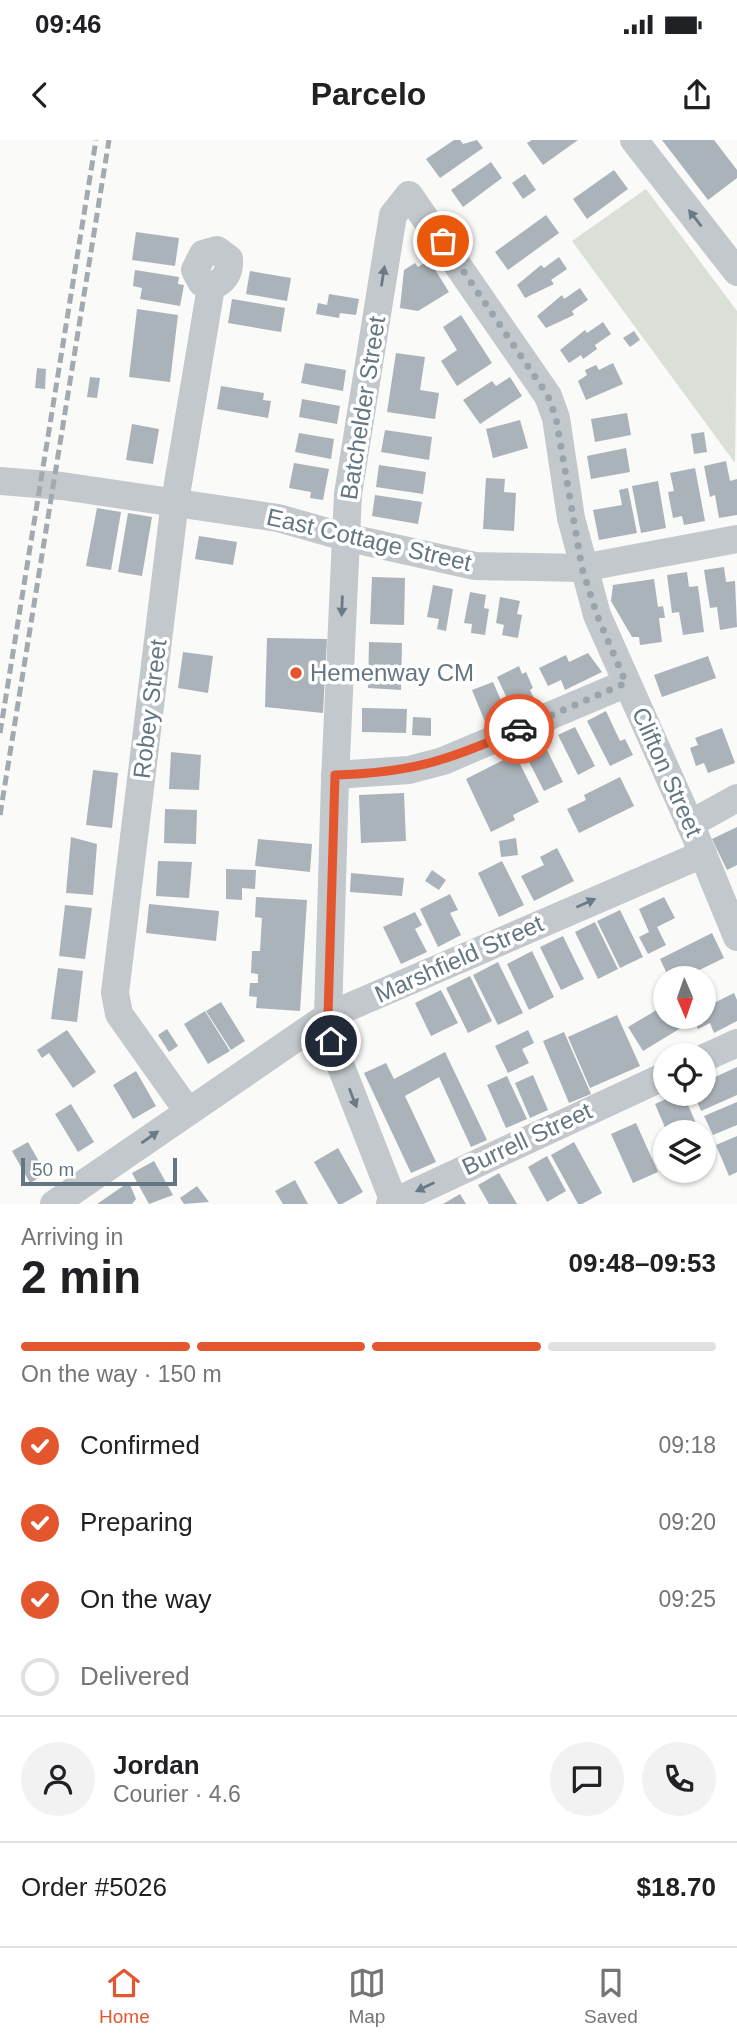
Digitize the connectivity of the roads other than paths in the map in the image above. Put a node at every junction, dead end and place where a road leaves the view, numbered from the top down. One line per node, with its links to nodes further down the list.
1 (634, 140): 3 (street, one-way to 1)
2 (409, 195): 7 (street, Batchelder Street, one-way to 2); 9 (street, Clifton Street)
3 (737, 272)
4 (211, 287): 6 (street, Robey Street)
5 (0, 481): 6 (street, East Cottage Street)
6 (175, 501): 7 (street, East Cottage Street); 20 (street, Robey Street)
7 (345, 537): 9 (street, East Cottage Street); 11 (street, Batchelder Street, one-way to 11)
8 (737, 539): 9 (street, East Cottage Street)
9 (582, 568): 10 (street, Clifton Street)
10 (626, 683): 11 (street); 13 (street, Clifton Street)
11 (335, 775): 16 (street, Batchelder Street)
12 (737, 798): 13 (street)
13 (690, 824): 14 (street, Clifton Street)
14 (703, 854): 15 (street, Clifton Street); 16 (street, Marshfield Street, one-way to 14)
15 (737, 937)
16 (328, 1016): 20 (street, Marshfield Street); 21 (street, Batchelder Street, one-way to 21)
17 (737, 1043): 18 (street)
18 (716, 1053)
19 (653, 1082): 21 (street, Burrell Street, one-way to 21)
20 (187, 1110): 22 (street, Marshfield Street, one-way to 20)
21 (392, 1203)
22 (54, 1204)

